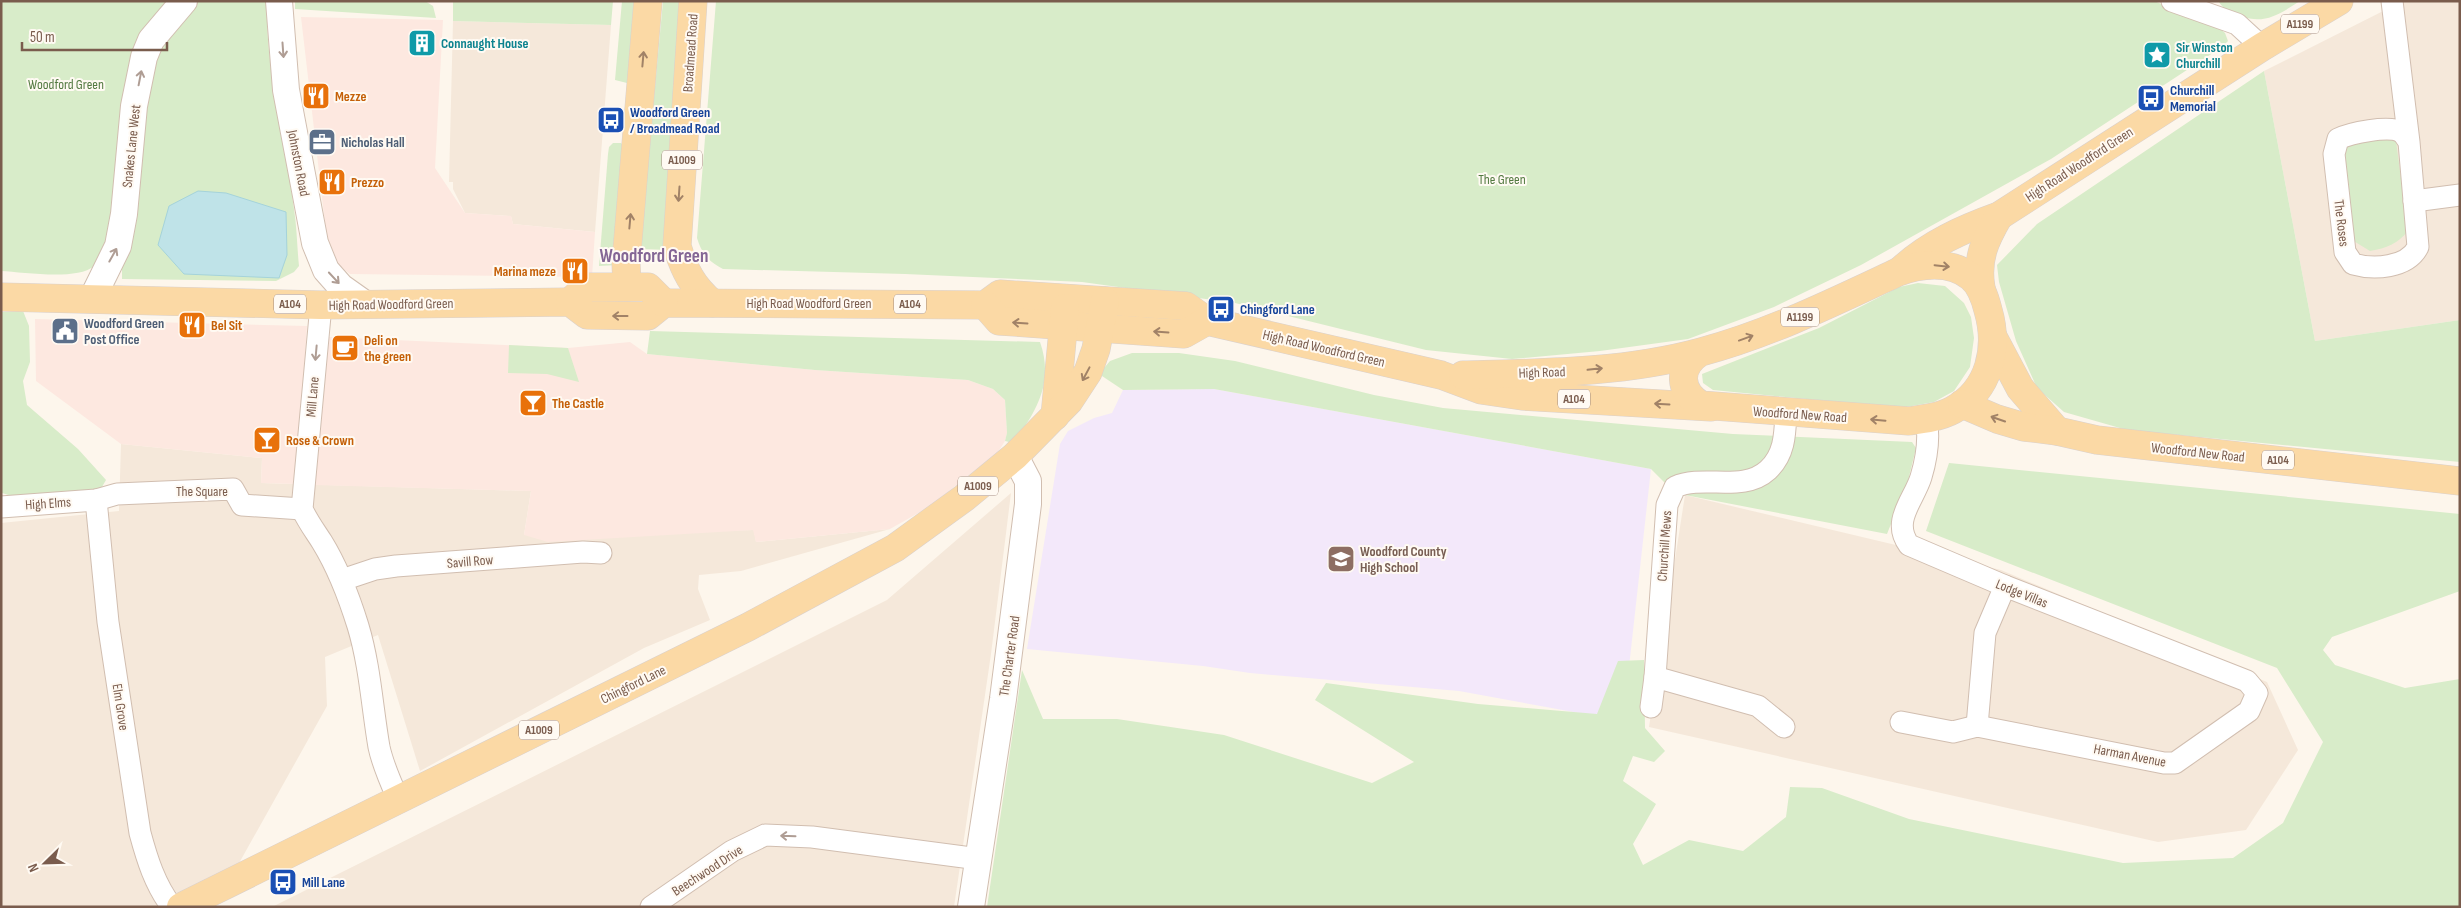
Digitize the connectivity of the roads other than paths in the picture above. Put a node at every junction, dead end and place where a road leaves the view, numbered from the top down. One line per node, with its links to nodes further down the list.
1 (184, 1): 18 (street, Snakes Lane West, one-way to 1)
2 (279, 1): 24 (street, Johnston Road, one-way to 24)
3 (648, 1): 15 (main road, one-way to 3)
4 (694, 1): 23 (main road, Broadmead Road / A1009, one-way to 23)
5 (2172, 1): 8 (street)
6 (2339, 1): 9 (main road, High Road Woodford Green / A1199)
7 (2392, 1): 10 (street, The Roses)
8 (2205, 7): 9 (street)
9 (2262, 46): 13 (main road, High Road Woodford Green / A1199)
10 (2409, 142): 12 (street, The Roses); 12 (street, The Roses)
11 (2460, 195): 12 (street)
12 (2414, 201)
13 (1999, 216): 14 (main road, High Road Woodford Green / A1199); 16 (main road, High Road Woodford Green / A1199)
14 (1898, 272): 16 (main road, one-way to 16); 31 (main road, High Road / A1199, one-way to 14)
15 (627, 287): 21 (main road); 22 (main road)
16 (1980, 288): 30 (main road, Woodford New Road / A104)
17 (1, 297): 18 (main road, High Road Woodford Green / A104)
18 (92, 299): 25 (main road, High Road Woodford Green / A104)
19 (1066, 299): 20 (main road, High Road Woodford Green / A104); 26 (main road, High Road Woodford Green / A104); 28 (main road)
20 (1105, 301): 27 (main road, High Road Woodford Green / A104); 29 (main road, Chingford Lane / A1009)
21 (570, 302): 22 (main road, one-way to 21); 24 (main road, High Road Woodford Green / A104)
22 (664, 302): 23 (main road, High Road Woodford Green / A104)
23 (712, 303): 26 (main road, High Road Woodford Green / A104)
24 (365, 304): 25 (main road, High Road Woodford Green / A104)
25 (321, 305): 43 (street, Mill Lane, one-way to 43)
26 (985, 305): 28 (main road, one-way to 26)
27 (1207, 321): 29 (main road, one-way to 29); 32 (main road, High Road Woodford Green / A104)
28 (1064, 326): 29 (main road); 36 (main road)
29 (1102, 328): 36 (main road, Chingford Lane / A1009, one-way to 36)
30 (1993, 337): 33 (main road, Woodford New Road / A104); 38 (main road, Woodford New Road / A104)
31 (1699, 353): 32 (main road, High Road / A104, one-way to 31); 34 (main road, Woodford New Road / A104)
32 (1441, 375): 34 (main road, High Road / A104, one-way to 32)
33 (1962, 404): 37 (main road, Woodford New Road / A104); 38 (main road, Woodford New Road / A104, one-way to 33)
34 (1711, 407): 35 (main road, Woodford New Road / A104)
35 (1786, 412): 37 (main road, Woodford New Road / A104, one-way to 35); 47 (street, Churchill Mews)
36 (1055, 416): 39 (main road, Chingford Lane / A1009)
37 (1926, 418): 46 (street, Lodge Villas)
38 (2058, 431): 40 (main road, Woodford New Road / A104)
39 (1015, 456): 53 (main road, Chingford Lane / A1009); 54 (street, The Charter Road)
40 (2460, 481)
41 (96, 500): 42 (street, High Elms); 43 (street, The Square); 55 (street, Elm Grove)
42 (1, 507)
43 (302, 509): 45 (street)
44 (601, 553): 45 (street, Savill Row)
45 (342, 580): 53 (street)
46 (2005, 586): 48 (street, Lodge Villas); 51 (street)
47 (1655, 677): 49 (street, Churchill Mews); 52 (street)
48 (2257, 693): 51 (street, Harman Avenue)
49 (1651, 707)
50 (1901, 722): 51 (street, Harman Avenue)
51 (1977, 726)
52 (1784, 727)
53 (398, 801): 56 (main road, Chingford Lane / A1009)
54 (979, 858): 57 (street, Beechwood Drive, one-way to 57); 58 (street, The Charter Road)
55 (172, 907)
56 (181, 907)
57 (651, 907)
58 (972, 907)

